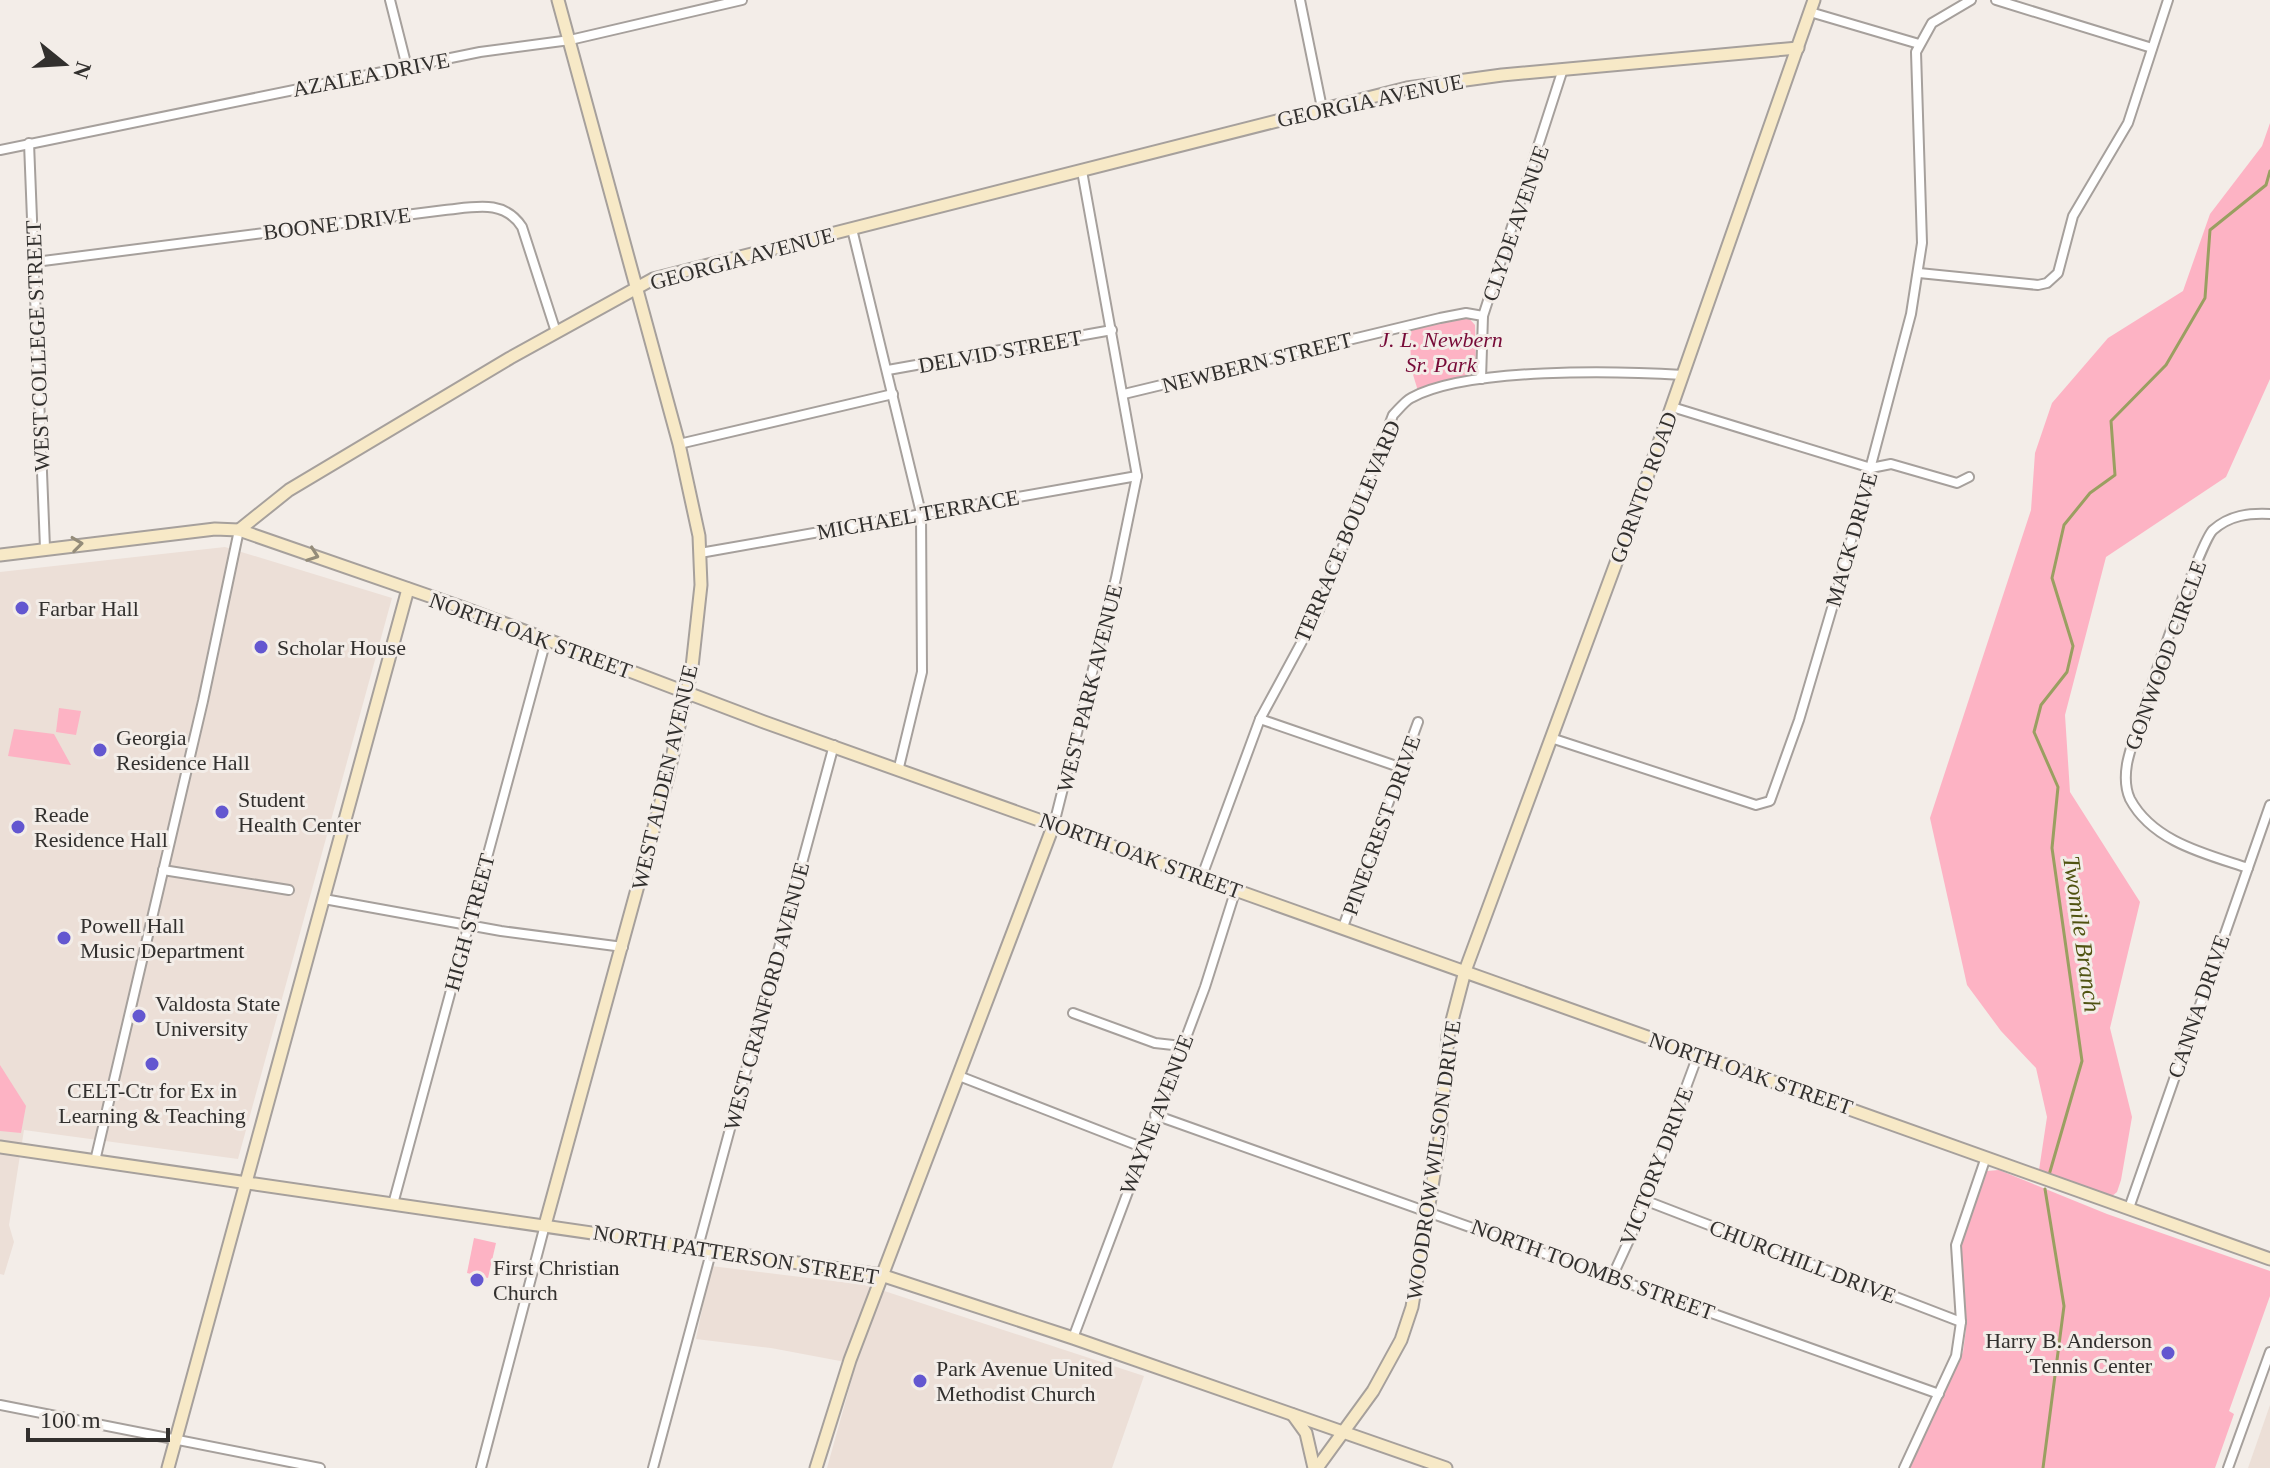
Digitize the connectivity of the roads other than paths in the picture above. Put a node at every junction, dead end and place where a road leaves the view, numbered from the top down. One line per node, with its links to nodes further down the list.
1 (390, 0): 13 (street)
2 (558, 0): 9 (street, WEST ALDEN AVENUE)
3 (742, 0): 9 (street, AZALEA DRIVE)
4 (1300, 0): 15 (street)
5 (1971, 0): 10 (street)
6 (1996, 0): 12 (street)
7 (2168, 0): 12 (street)
8 (1812, 6): 10 (street); 11 (street, GORNTO ROAD)
9 (570, 40): 13 (street, AZALEA DRIVE); 22 (street, WEST ALDEN AVENUE)
10 (1919, 44): 21 (street, MACK DRIVE)
11 (1798, 48): 14 (street, GEORGIA AVENUE); 27 (street, GORNTO ROAD)
12 (2152, 48): 21 (street)
13 (407, 67): 16 (street, AZALEA DRIVE)
14 (1563, 69): 15 (street, GEORGIA AVENUE); 23 (street, CLYDE AVENUE)
15 (1322, 108): 18 (street, GEORGIA AVENUE)
16 (29, 143): 17 (street, AZALEA DRIVE); 20 (street, WEST COLLEGE STREET)
17 (0, 150)
18 (1082, 171): 19 (street, GEORGIA AVENUE); 24 (street, WEST PARK AVENUE)
19 (852, 229): 22 (street, GEORGIA AVENUE); 26 (street)
20 (35, 262): 25 (street, BOONE DRIVE); 39 (street, WEST COLLEGE STREET)
21 (1919, 273): 33 (street, MACK DRIVE)
22 (637, 288): 25 (street, GEORGIA AVENUE); 32 (street, WEST ALDEN AVENUE)
23 (1483, 316): 28 (street, CLYDE AVENUE); 30 (street, NEWBERN STREET)
24 (1112, 330): 26 (street, DELVID STREET); 30 (street, WEST PARK AVENUE)
25 (556, 332): 38 (street, GEORGIA AVENUE)
26 (888, 370): 29 (street)
27 (1683, 375): 28 (street, TERRACE BOULEVARD); 31 (street, GORNTO ROAD)
28 (1481, 379): 45 (street, TERRACE BOULEVARD)
29 (893, 394): 32 (street, DELVID STREET); 36 (street)
30 (1124, 394): 34 (street, WEST PARK AVENUE)
31 (1672, 407): 33 (street); 47 (street, GORNTO ROAD)
32 (679, 444): 40 (street, WEST ALDEN AVENUE)
33 (1871, 468): 35 (street); 47 (street, MACK DRIVE)
34 (1137, 476): 36 (street, MICHAEL TERRACE); 52 (street, WEST PARK AVENUE)
35 (1969, 477)
36 (921, 513): 40 (street, MICHAEL TERRACE); 49 (street)
37 (2270, 514): 53 (street, GONWOOD CIRCLE)
38 (239, 530): 39 (street, NORTH OAK STREET, one-way to 38); 42 (street, NORTH OAK STREET, one-way to 42); 54 (street)
39 (45, 548): 41 (street, NORTH OAK STREET)
40 (700, 553): 44 (street, WEST ALDEN AVENUE)
41 (0, 555)
42 (408, 589): 43 (street, NORTH OAK STREET); 58 (street)
43 (546, 640): 44 (street, NORTH OAK STREET); 59 (street, HIGH STREET)
44 (687, 694): 48 (street, NORTH OAK STREET); 61 (street, WEST ALDEN AVENUE)
45 (1260, 719): 50 (street); 55 (street, TERRACE BOULEVARD)
46 (1418, 722): 50 (street, PINECREST DRIVE)
47 (1551, 738): 62 (street, GORNTO ROAD)
48 (834, 745): 49 (street, NORTH OAK STREET); 78 (street, WEST CRANFORD AVENUE)
49 (899, 767): 52 (street, NORTH OAK STREET)
50 (1402, 768): 60 (street, PINECREST DRIVE)
51 (2270, 805): 53 (street, CANNA DRIVE)
52 (1054, 824): 55 (street, NORTH OAK STREET); 66 (street, WEST PARK AVENUE)
53 (2248, 868): 75 (street, CANNA DRIVE)
54 (163, 870): 57 (street); 71 (street)
55 (1202, 876): 56 (street, NORTH OAK STREET)
56 (1236, 889): 60 (street, NORTH OAK STREET); 64 (street, WAYNE AVENUE)
57 (289, 890)
58 (324, 899): 59 (street); 72 (street)
59 (469, 926): 61 (street); 74 (street, HIGH STREET)
60 (1343, 927): 62 (street, NORTH OAK STREET)
61 (623, 947): 77 (street, WEST ALDEN AVENUE)
62 (1465, 971): 65 (street, NORTH OAK STREET); 76 (street, WOODROW WILSON DRIVE)
63 (1073, 1013): 64 (street)
64 (1182, 1046): 67 (street, WAYNE AVENUE)
65 (1698, 1055): 70 (street, NORTH OAK STREET); 73 (street, VICTORY DRIVE)
66 (959, 1076): 69 (street); 81 (street, WEST PARK AVENUE)
67 (1155, 1115): 69 (street, WAYNE AVENUE); 76 (street, NORTH TOOMBS STREET)
68 (0, 1147): 71 (street, NORTH PATTERSON STREET)
69 (1144, 1148): 84 (street, WAYNE AVENUE)
70 (1986, 1157): 75 (street, NORTH OAK STREET); 83 (street)
71 (95, 1161): 72 (street, NORTH PATTERSON STREET)
72 (247, 1182): 74 (street, NORTH PATTERSON STREET); 90 (street)
73 (1644, 1200): 82 (street, VICTORY DRIVE); 83 (street, CHURCHILL DRIVE)
74 (393, 1204): 77 (street, NORTH PATTERSON STREET)
75 (2129, 1208): 80 (street, NORTH OAK STREET)
76 (1429, 1210): 82 (street, NORTH TOOMBS STREET); 89 (street, WOODROW WILSON DRIVE)
77 (545, 1225): 78 (street, NORTH PATTERSON STREET); 93 (street)
78 (698, 1247): 79 (street, NORTH PATTERSON STREET)
79 (712, 1249): 81 (street, NORTH PATTERSON STREET); 94 (street)
80 (2270, 1259)
81 (881, 1275): 84 (street, NORTH PATTERSON STREET); 95 (street, WEST PARK AVENUE)
82 (1612, 1277): 86 (street, NORTH TOOMBS STREET)
83 (1961, 1322): 86 (street)
84 (1073, 1338): 88 (street, NORTH PATTERSON STREET)
85 (2270, 1352): 99 (street)
86 (1939, 1394): 98 (street)
87 (0, 1405): 90 (street)
88 (1293, 1414): 89 (street, NORTH PATTERSON STREET); 96 (street)
89 (1346, 1432): 96 (street, WOODROW WILSON DRIVE); 97 (street, NORTH PATTERSON STREET)
90 (176, 1439): 91 (street); 92 (street)
91 (168, 1468)
92 (320, 1468)
93 (481, 1468)
94 (653, 1468)
95 (816, 1468)
96 (1316, 1468)
97 (1446, 1468)
98 (1904, 1468)
99 (2228, 1468)

